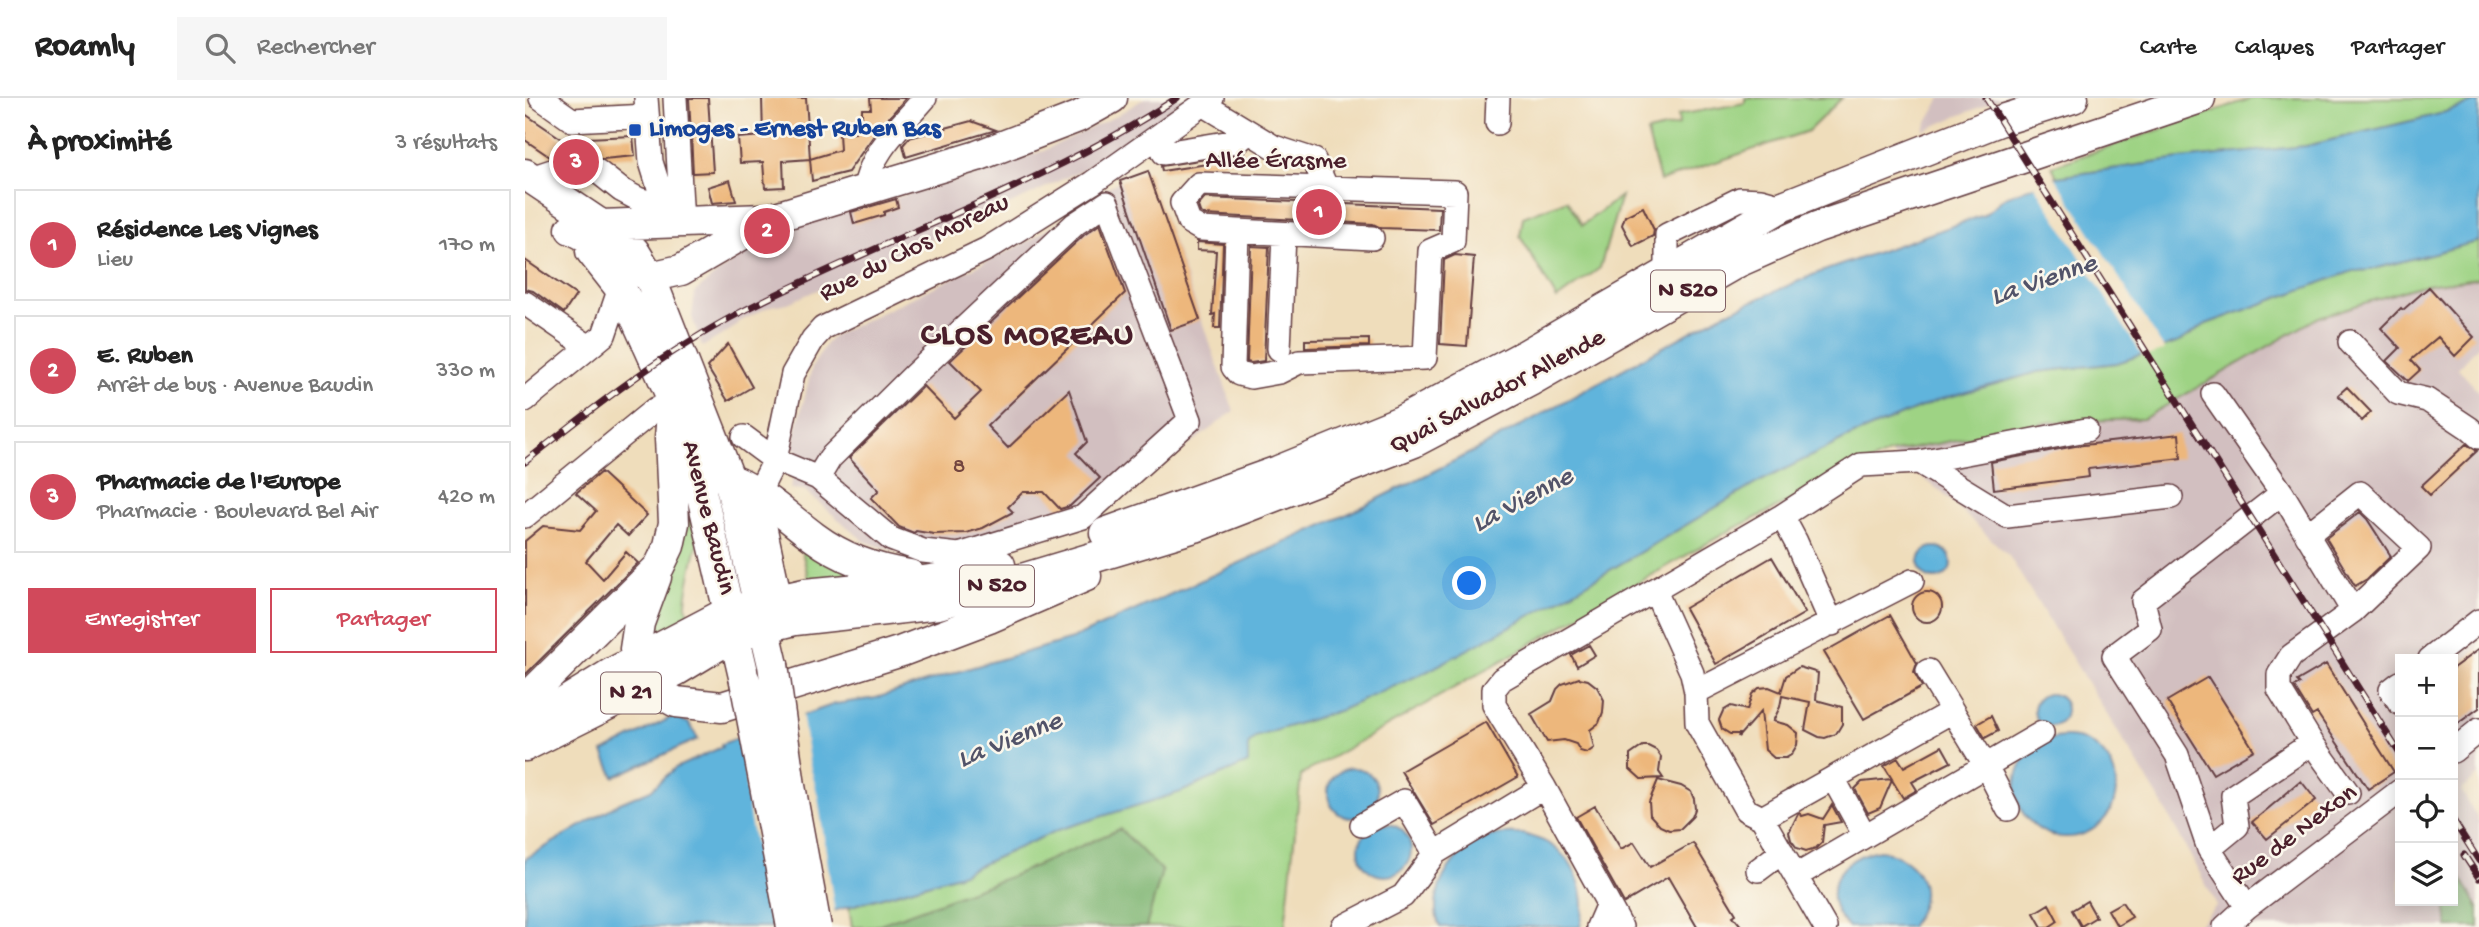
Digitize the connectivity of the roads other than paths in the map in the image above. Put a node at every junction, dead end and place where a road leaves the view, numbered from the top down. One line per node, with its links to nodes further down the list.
1 (541, 98): 9 (street)
2 (675, 98): 16 (street)
3 (925, 98): 14 (street)
4 (1112, 98): 14 (main road)
5 (1498, 98): 10 (street)
6 (2073, 98): 46 (main road, Quai Salvador Allende / N 520)
7 (2200, 98): 43 (main road, Quai Salvador Allende / N 520)
8 (1208, 101): 11 (street); 31 (street, Rue du Clos Moreau)
9 (646, 107): 16 (street)
10 (1497, 123)
11 (1248, 133): 12 (street); 15 (street)
12 (1164, 153)
13 (527, 183): 16 (street); 18 (main road); 23 (main road)
14 (865, 189): 17 (main road)
15 (1327, 189): 19 (street, Allée Érasme); 19 (street, Allée Érasme)
16 (672, 216): 17 (main road); 18 (main road); 22 (main road); 23 (main road)
17 (769, 219): 22 (main road)
18 (601, 225): 23 (main road)
19 (1237, 232): 20 (street, Allée Érasme)
20 (1285, 234): 21 (street, Allée Érasme); 27 (street)
21 (1372, 238)
22 (681, 270): 23 (main road); 23 (main road)
23 (637, 295): 25 (street); 25 (street); 30 (main road, Avenue Baudin); 34 (main road, Avenue Baudin)
24 (525, 303): 25 (street)
25 (596, 341): 29 (street)
26 (2350, 342): 33 (street)
27 (1279, 349)
28 (2213, 394): 38 (street)
29 (525, 400)
30 (673, 402): 34 (main road, Avenue Baudin); 41 (street); 45 (main road)
31 (784, 410): 34 (street); 35 (street, Rue du Clos Moreau)
32 (2087, 430): 36 (street)
33 (2479, 437)
34 (720, 454): 35 (street); 39 (main road); 50 (main road, Avenue Baudin)
35 (775, 460): 37 (street); 39 (street, Rue du Clos Moreau)
36 (1919, 462): 40 (street); 42 (street)
37 (818, 478): 37 (street)
38 (2282, 493): 44 (street); 76 (street)
39 (758, 494): 46 (main road); 50 (street)
40 (2171, 497)
41 (525, 516)
42 (1781, 516): 48 (street); 52 (street)
43 (1195, 527): 50 (main road, Quai Salvador Allende / N 520); 57 (main road)
44 (2307, 535): 49 (street); 49 (street)
45 (659, 567): 53 (main road); 59 (main road)
46 (938, 579): 50 (main road, Quai Salvador Allende / N 520)
47 (1913, 581): 52 (street)
48 (1655, 591): 58 (street); 69 (street)
49 (2353, 611): 64 (street)
50 (759, 618): 55 (main road); 57 (main road, N 21); 61 (main road, Avenue Baudin / N 21)
51 (2479, 621): 54 (street)
52 (1832, 624): 58 (street)
53 (635, 649)
54 (2436, 654)
55 (750, 671): 57 (main road); 83 (main road, bridge); 84 (main road, bridge)
56 (1928, 671): 60 (street)
57 (670, 682): 65 (main road, N 21)
58 (1696, 692): 73 (street)
59 (525, 700)
60 (1951, 712): 67 (street); 68 (street)
61 (525, 727)
62 (2479, 730): 66 (street)
63 (2042, 733): 67 (street)
64 (2312, 743): 70 (street); 76 (street)
65 (525, 746)
66 (2458, 747)
67 (1986, 766): 72 (street); 75 (street)
68 (1833, 778): 73 (street); 75 (street)
69 (1544, 787): 78 (street); 81 (street)
70 (2348, 793)
71 (2395, 795): 82 (street, Rue de Nexon)
72 (2008, 809)
73 (1762, 818): 77 (street)
74 (1362, 825): 78 (street)
75 (1865, 836): 80 (street)
76 (2209, 849): 82 (street)
77 (1782, 852): 79 (street); 80 (street)
78 (1435, 853): 85 (street)
79 (1758, 870)
80 (1796, 876): 88 (street)
81 (1608, 904): 86 (street); 87 (street)
82 (2248, 907): 89 (street, Rue de Nexon)
83 (792, 927)
84 (816, 927)
85 (1343, 927)
86 (1598, 927)
87 (1621, 927)
88 (1825, 927)
89 (2225, 927)

